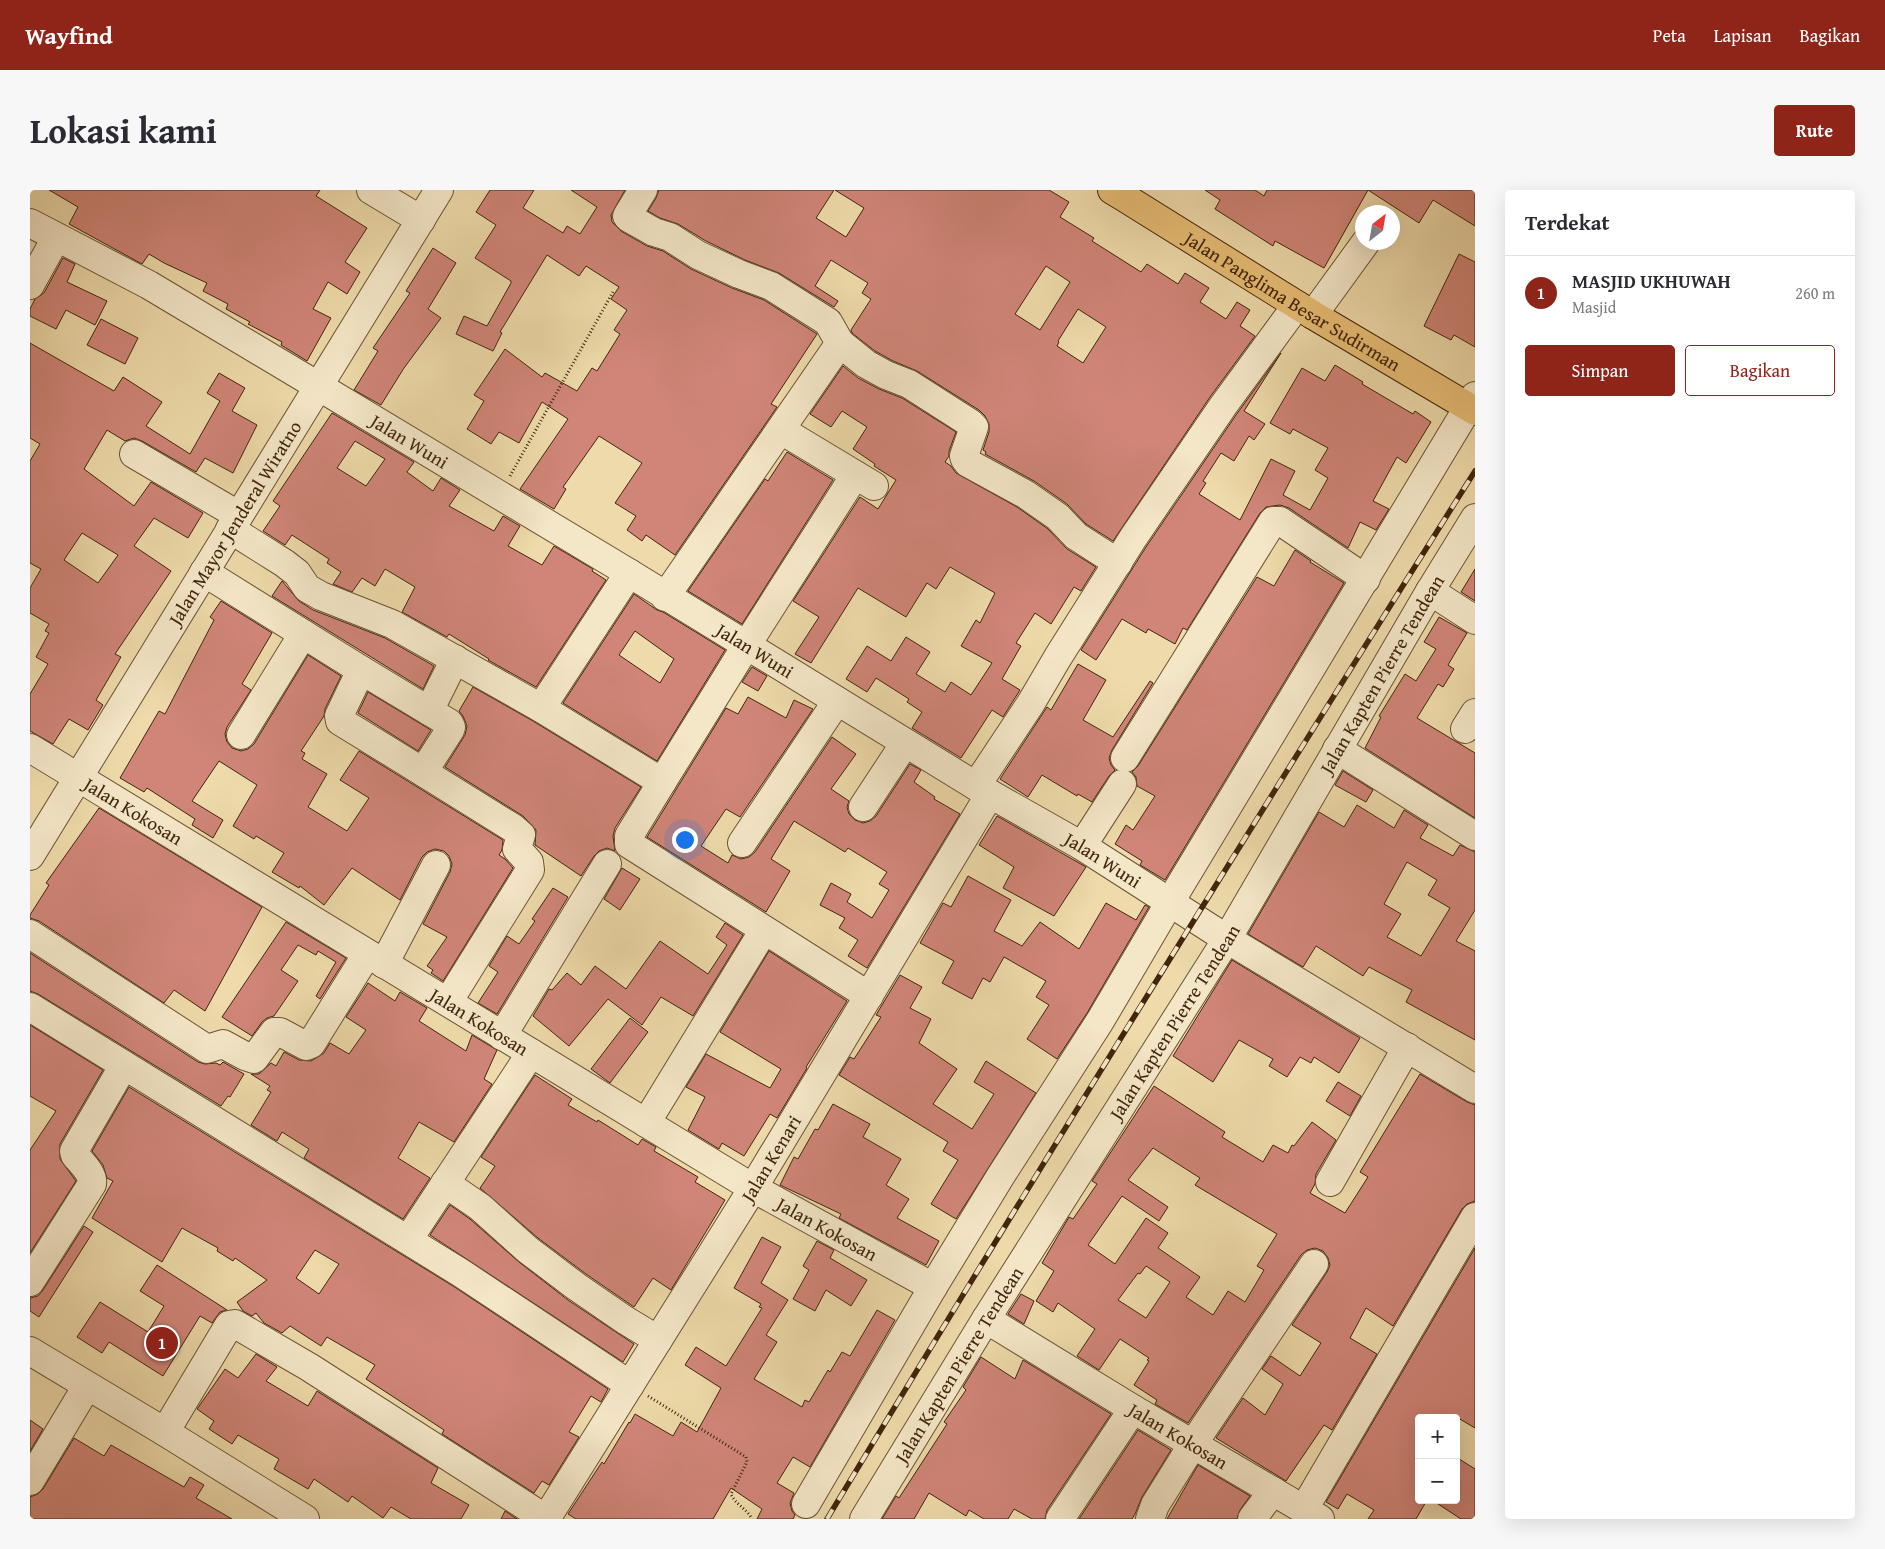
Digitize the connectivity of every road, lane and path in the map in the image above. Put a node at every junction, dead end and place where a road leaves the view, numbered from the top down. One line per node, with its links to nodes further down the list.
1 (371, 190): 5 (street)
2 (439, 190): 5 (street, Jalan Mayor Jenderal Wiratno)
3 (643, 190): 12 (street)
4 (1118, 191): 11 (main road, Jalan Panglima Besar Sudirman)
5 (421, 220): 13 (street, Jalan Mayor Jenderal Wiratno)
6 (30, 223): 7 (street, Jalan Wuni)
7 (56, 238): 9 (street); 13 (street, Jalan Wuni)
8 (1359, 250): 11 (street, Jalan Kenari)
9 (30, 285)
10 (613, 292): 17 (path)
11 (1305, 310): 14 (main road, Jalan Panglima Besar Sudirman); 20 (street, Jalan Kenari)
12 (840, 343): 15 (street); 20 (street)
13 (318, 386): 17 (street, Jalan Wuni); 19 (street, Jalan Mayor Jenderal Wiratno)
14 (1473, 404): 23 (street)
15 (781, 430): 25 (street); 28 (street)
16 (134, 454): 19 (street)
17 (499, 496): 22 (street, Jalan Wuni)
18 (1475, 518): 24 (street, Jalan Kapten Pierre Tendean)
19 (234, 522): 21 (street, Jalan Mayor Jenderal Wiratno); 29 (street)
20 (1118, 563): 41 (street, Jalan Kenari)
21 (204, 572): 27 (street); 39 (street, Jalan Mayor Jenderal Wiratno)
22 (629, 573): 25 (street, Jalan Wuni); 32 (street)
23 (1366, 579): 45 (street); 49 (street)
24 (1430, 591): 26 (street); 37 (street, Jalan Kapten Pierre Tendean)
25 (665, 597): 28 (street, Jalan Wuni)
26 (1475, 620)
27 (303, 634): 30 (street); 34 (street)
28 (746, 646): 31 (street, Jalan Wuni); 40 (street)
29 (455, 660): 32 (street); 33 (street)
30 (361, 670): 33 (street); 38 (street)
31 (837, 700): 35 (street, Jalan Wuni); 44 (street)
32 (542, 708): 40 (street)
33 (429, 711): 38 (street)
34 (241, 736)
35 (905, 743): 41 (street, Jalan Wuni); 42 (street)
36 (30, 748): 39 (street, Jalan Kokosan)
37 (1337, 749): 43 (street); 52 (street, Jalan Kapten Pierre Tendean)
38 (423, 772): 55 (street)
39 (78, 778): 46 (street, Jalan Mayor Jenderal Wiratno); 53 (street, Jalan Kokosan)
40 (662, 782): 50 (street)
41 (983, 790): 45 (street, Jalan Wuni); 54 (street, Jalan Kenari)
42 (863, 807)
43 (1475, 836)
44 (742, 843)
45 (1082, 846): 49 (street, Jalan Wuni)
46 (30, 856)
47 (607, 864): 57 (street)
48 (436, 866): 53 (street)
49 (1170, 902): 52 (street, Jalan Wuni); 70 (street)
50 (764, 930): 54 (street); 62 (street)
51 (30, 934): 53 (street)
52 (1227, 939): 58 (street, Jalan Wuni); 71 (street, Jalan Kapten Pierre Tendean)
53 (376, 959): 55 (street, Jalan Kokosan)
54 (868, 996): 65 (street, Jalan Kenari)
55 (448, 1002): 57 (street, Jalan Kokosan)
56 (30, 1007): 60 (street)
57 (502, 1036): 59 (street, Jalan Kokosan)
58 (1407, 1047): 61 (street, Jalan Wuni); 63 (street)
59 (530, 1053): 62 (street, Jalan Kokosan); 64 (street)
60 (124, 1065): 67 (street); 69 (street)
61 (1475, 1089)
62 (646, 1123): 65 (street, Jalan Kokosan)
63 (1330, 1182)
64 (446, 1183): 67 (street); 72 (street)
65 (753, 1188): 70 (street, Jalan Kokosan); 72 (street, Jalan Kenari)
66 (1475, 1217): 82 (street)
67 (408, 1240): 74 (street)
68 (1314, 1264): 78 (street)
69 (30, 1282)
70 (933, 1287): 81 (street)
71 (986, 1319): 76 (street, Jalan Kokosan); 86 (street, Jalan Kapten Pierre Tendean)
72 (658, 1340): 74 (street, Jalan Kenari)
73 (30, 1351): 75 (street)
74 (630, 1385): 84 (street, Jalan Kenari); 85 (path)
75 (87, 1386): 77 (street); 79 (street)
76 (1133, 1409): 78 (street, Jalan Kokosan); 87 (street)
77 (164, 1432): 83 (street); 84 (street)
78 (1193, 1444): 80 (street, Jalan Kokosan); 88 (street)
79 (30, 1481)
80 (1273, 1491): 82 (street, Jalan Kokosan); 89 (street)
81 (806, 1504)
82 (1312, 1514)
83 (305, 1519)
84 (546, 1519)
85 (752, 1519)
86 (864, 1519)
87 (1060, 1519)
88 (1150, 1519)
89 (1252, 1519)

